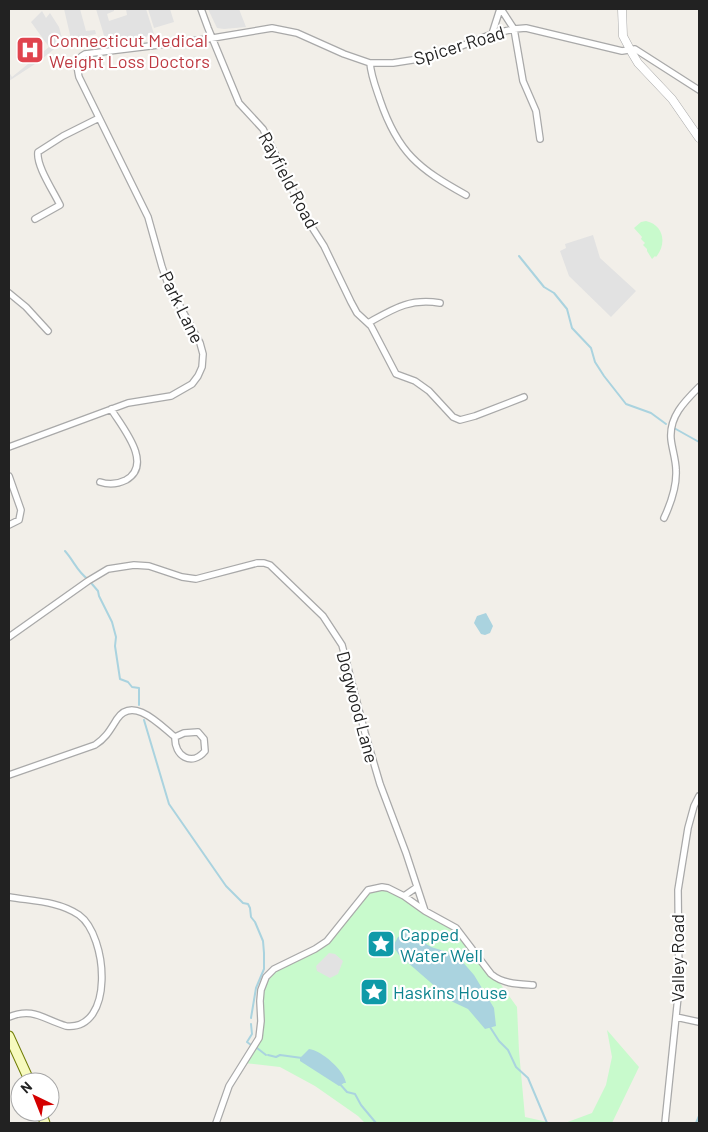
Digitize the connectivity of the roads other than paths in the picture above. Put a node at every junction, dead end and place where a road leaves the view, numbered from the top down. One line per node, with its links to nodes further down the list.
1 (201, 9): 6 (street, Rayfield Road)
2 (501, 9): 4 (street); 5 (street)
3 (622, 9): 7 (street)
4 (514, 29): 5 (street, Spicer Road); 7 (street, Spicer Road); 13 (street)
5 (492, 34): 9 (street, Spicer Road)
6 (212, 38): 8 (street, Spicer Road); 9 (street, Spicer Road); 18 (street, Rayfield Road)
7 (630, 50): 10 (street, Spicer Road); 12 (street)
8 (85, 54): 11 (street, Park Lane)
9 (370, 63): 14 (street)
10 (699, 90)
11 (99, 118): 15 (street); 22 (street, Park Lane)
12 (699, 138)
13 (540, 139)
14 (466, 194)
15 (35, 219)
16 (9, 293): 19 (street)
17 (440, 303): 18 (street)
18 (368, 323): 21 (street, Rayfield Road)
19 (48, 331)
20 (699, 387): 26 (street)
21 (524, 398)
22 (111, 409): 23 (street, Park Lane); 25 (street)
23 (9, 446)
24 (9, 476): 27 (street)
25 (100, 482)
26 (664, 518)
27 (9, 525)
28 (9, 637): 32 (street, Dogwood Lane)
29 (175, 737): 29 (street); 30 (street)
30 (9, 775)
31 (699, 796): 38 (street, Valley Road)
32 (417, 887): 33 (street); 35 (street, Dogwood Lane)
33 (404, 896): 35 (street); 43 (street)
34 (9, 897): 37 (street)
35 (425, 912): 36 (street)
36 (533, 985)
37 (9, 1017)
38 (676, 1017): 39 (street); 44 (street, Valley Road)
39 (699, 1022)
40 (9, 1036): 41 (main road)
41 (11, 1047): 42 (main road)
42 (25, 1072)
43 (216, 1123)
44 (665, 1123)

